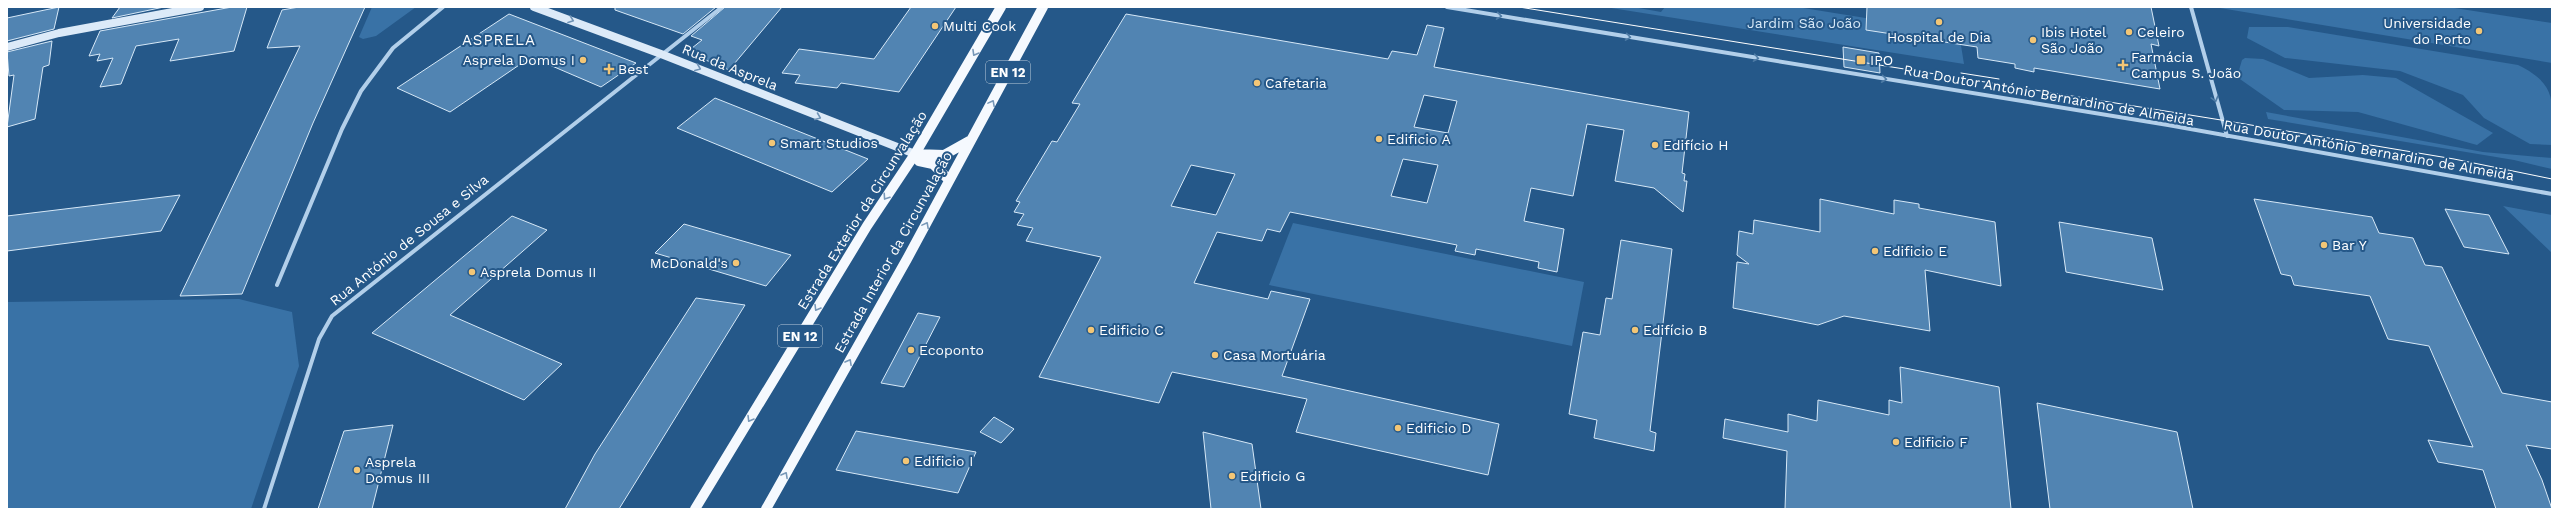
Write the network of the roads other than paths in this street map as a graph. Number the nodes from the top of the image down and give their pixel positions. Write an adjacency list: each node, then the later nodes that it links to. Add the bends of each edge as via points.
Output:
1 (200, 7): 9 (street, via 59,33)
2 (443, 7): 17 (street, via 393,48 361,91 342,129)
3 (534, 7): 10 (street, Rua da Asprela, one-way to 10)
4 (722, 7): 10 (street, Rua António de Sousa e Silva)
5 (1002, 7): 13 (main road, Estrada Exterior da Circunvalação / EN 12, one-way to 13)
6 (1043, 7): 12 (main road, Estrada Interior da Circunvalação / EN 12, one-way to 6)
7 (1447, 7): 11 (street, Rua Doutor António Bernardino de Almeida, one-way to 11)
8 (2191, 7): 11 (street, one-way to 11, via 2216,103)
9 (7, 47)
10 (661, 54): 13 (street, Rua da Asprela, one-way to 13); 18 (street, Rua António de Sousa e Silva, via 332,316 319,338)
11 (2228, 136): 16 (street, Rua Doutor António Bernardino de Almeida)
12 (973, 137): 13 (main road, via 955,152 943,156); 15 (main road, Estrada Interior da Circunvalação / EN 12)
13 (915, 154): 14 (main road, Estrada Exterior da Circunvalação / EN 12)
14 (908, 165): 15 (main road, via 920,161 930,162); 19 (main road, Estrada Exterior da Circunvalação / EN 12, one-way to 19, via 867,226)
15 (949, 180): 20 (main road, Estrada Interior da Circunvalação / EN 12, one-way to 15)
16 (2552, 194)
17 (277, 285)
18 (264, 509)
19 (695, 509)
20 (766, 509)

